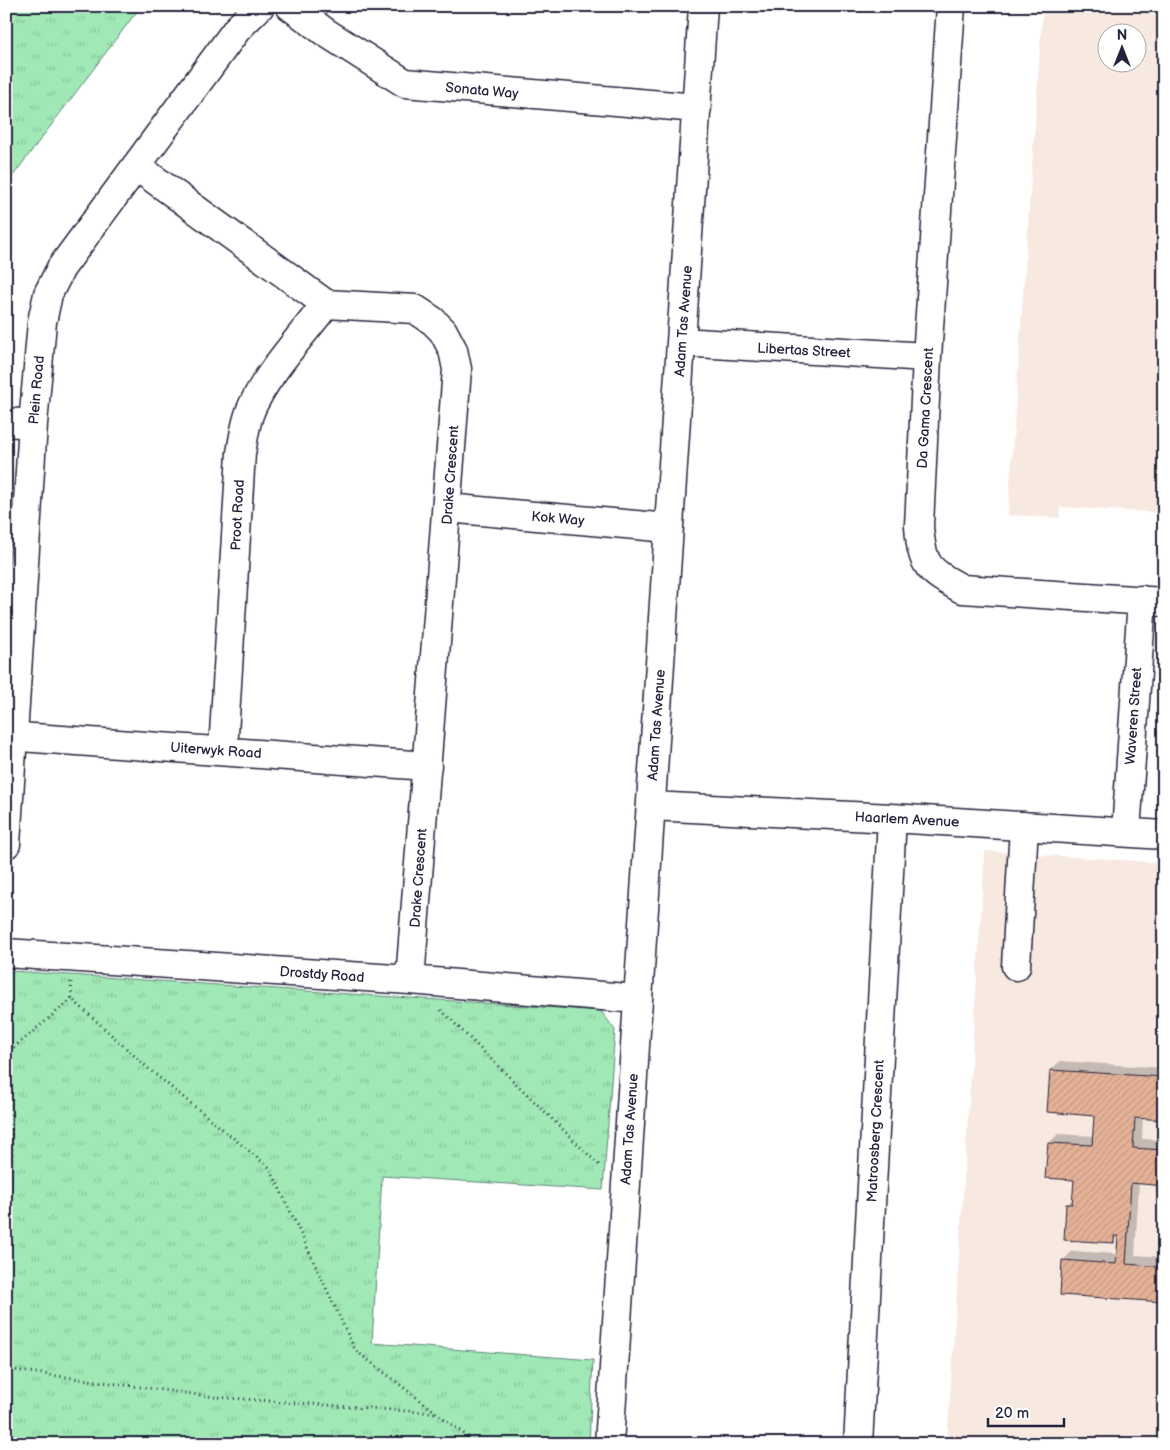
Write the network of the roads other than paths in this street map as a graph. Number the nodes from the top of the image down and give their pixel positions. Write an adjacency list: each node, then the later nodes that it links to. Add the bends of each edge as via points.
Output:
1 (260, 6): 6 (street, Plein Road, via 237,29)
2 (290, 6): 5 (street, Sonata Way, via 405,84)
3 (703, 6): 5 (street, Adam Tas Avenue)
4 (951, 6): 9 (street, Da Gama Crescent)
5 (696, 108): 8 (street, Adam Tas Avenue)
6 (136, 166): 7 (street); 11 (street, Plein Road, via 61,268 48,294 42,322)
7 (326, 304): 12 (street, Drake Crescent, via 415,309 443,332 453,350 457,369); 16 (street, Proot Road, via 267,381 254,402 246,427 241,453)
8 (681, 342): 9 (street, Libertas Street); 13 (street, Adam Tas Avenue)
9 (927, 357): 14 (street, Da Gama Crescent, via 919,526 920,549 928,566 962,589)
10 (6, 422): 11 (street)
11 (33, 424): 15 (street, Plein Road)
12 (447, 508): 13 (street, Kok Way); 17 (street, Drake Crescent)
13 (669, 528): 18 (street, Adam Tas Avenue)
14 (1153, 601): 21 (street, Waveren Street)
15 (10, 737): 16 (street, Uiterwyk Road); 23 (street, Plein Road)
16 (223, 751): 17 (street, Uiterwyk Road)
17 (427, 766): 26 (street, Drake Crescent)
18 (650, 806): 19 (street, Haarlem Avenue); 27 (street, Adam Tas Avenue)
19 (892, 818): 20 (street, Haarlem Avenue); 29 (street, Matroosberg Crescent)
20 (1024, 826): 21 (street, Haarlem Avenue); 25 (street)
21 (1126, 832): 22 (street, Haarlem Avenue)
22 (1164, 835)
23 (6, 844)
24 (6, 953): 26 (street, Drostdy Road)
25 (1016, 966)
26 (410, 980): 27 (street, Drostdy Road)
27 (638, 999): 28 (street, Adam Tas Avenue)
28 (609, 1444)
29 (858, 1444)

